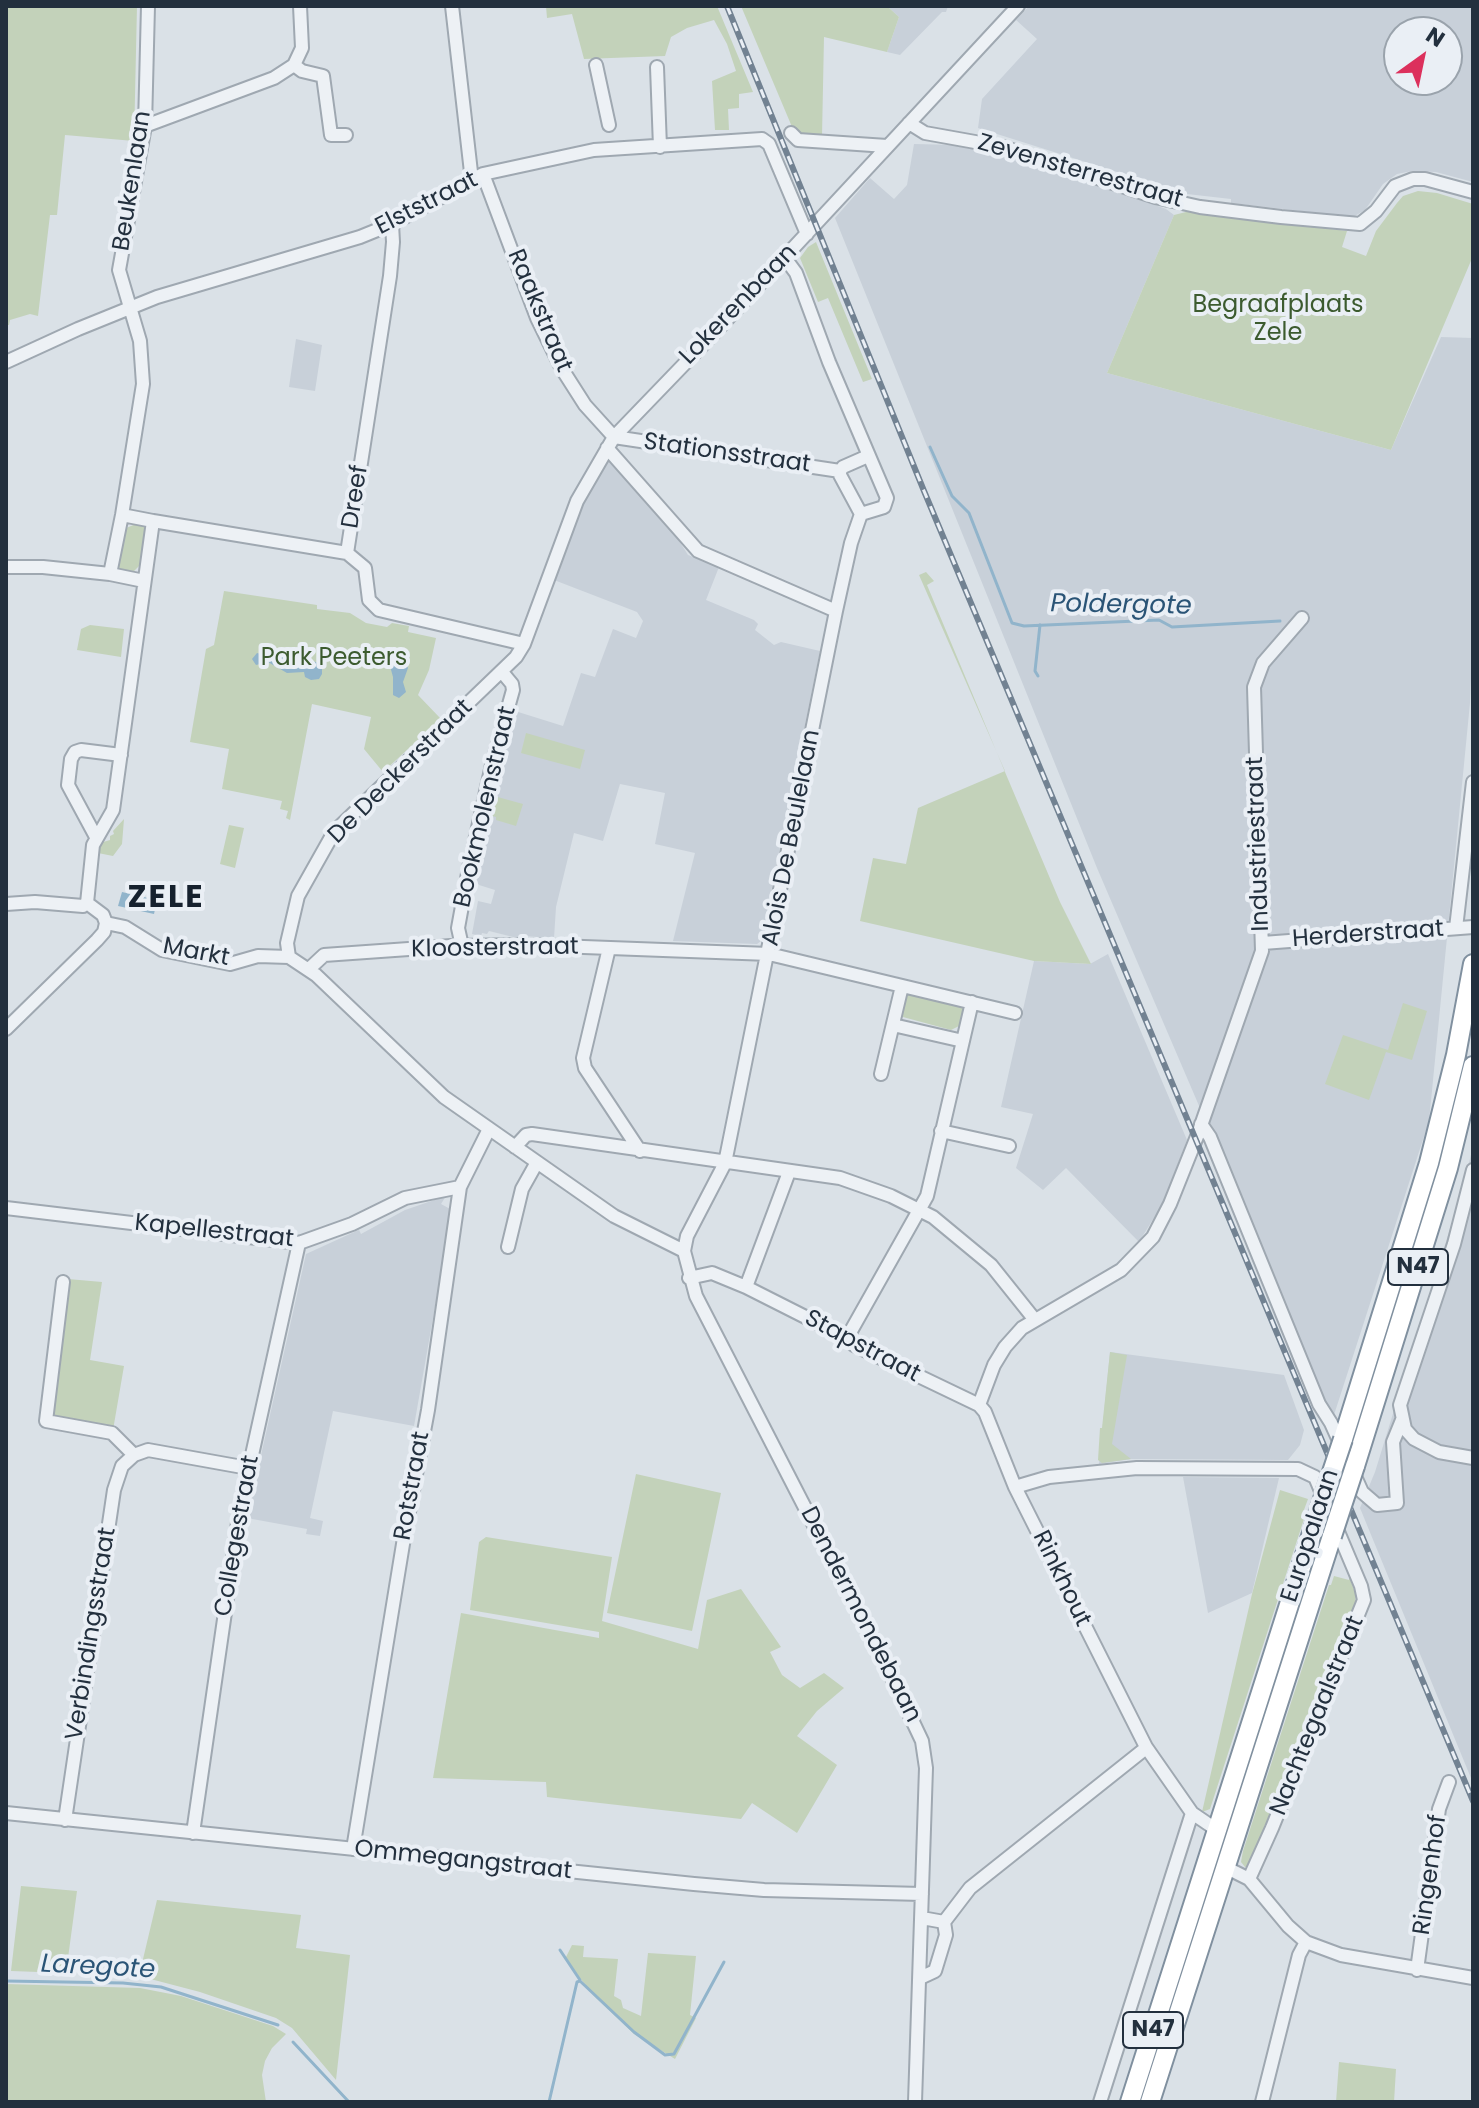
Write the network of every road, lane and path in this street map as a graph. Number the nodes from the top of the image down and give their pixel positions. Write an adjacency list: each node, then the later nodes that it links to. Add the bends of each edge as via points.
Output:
1 (148, 6): 9 (street, Beukenlaan)
2 (300, 6): 5 (street, via 302,48)
3 (452, 6): 15 (street, Raakstraat)
4 (1018, 6): 8 (street, Lokerenbaan)
5 (294, 65): 9 (street, via 274,78); 11 (street, via 323,76 331,135)
6 (596, 65): 12 (street)
7 (657, 67): 14 (street)
8 (909, 123): 13 (street, Lokerenbaan); 16 (street, Zevensterrestraat, via 925,133 1003,147 1155,197 1267,216 1360,224 1395,186 1413,179)
9 (145, 126): 20 (street, Beukenlaan, via 119,270)
10 (791, 133): 13 (street, via 798,140)
11 (346, 135)
12 (610, 137): 14 (street, Elststraat); 15 (street, Elststraat, via 594,150)
13 (887, 146): 18 (street, Lokerenbaan)
14 (660, 147): 18 (street, Elststraat, via 762,139 769,144)
15 (478, 178): 17 (street, Elststraat); 22 (street, Raakstraat, via 562,369)
16 (1473, 192)
17 (392, 224): 20 (street, Elststraat); 28 (street, Dreef, via 390,276)
18 (807, 234): 19 (street, Lokerenbaan)
19 (785, 258): 22 (street, Lokerenbaan); 23 (street, via 796,273)
20 (132, 306): 21 (street, Elststraat); 26 (street, Beukenlaan, via 143,384)
21 (6, 362)
22 (610, 443): 24 (street, Stationsstraat); 32 (street, Raakstraat, via 689,543 709,557); 34 (street, Lokerenbaan, via 577,501)
23 (868, 456): 24 (street); 25 (street, via 887,498 886,504)
24 (840, 471): 25 (street)
25 (861, 514): 32 (street, Alois De Beulelaan)
26 (122, 515): 27 (street); 30 (street, Beukenlaan)
27 (153, 521): 28 (street); 31 (street)
28 (347, 553): 34 (street, Dreef, via 365,568 369,600 382,612)
29 (6, 567): 30 (street)
30 (110, 574): 31 (street)
31 (144, 581): 36 (street)
32 (836, 611): 47 (street, Alois De Beulelaan)
33 (1302, 618): 44 (street, Industriestraat, via 1263,663 1254,687)
34 (524, 644): 35 (street, De Deckerstraat)
35 (502, 672): 45 (street, Bookmolenstraat, via 513,690 469,868 458,928); 48 (street, De Deckerstraat, via 334,832 298,896 287,943)
36 (121, 755): 38 (street, via 113,810); 38 (street, via 81,750 71,759 68,785)
37 (1473, 782): 43 (street)
38 (96, 837): 39 (street)
39 (87, 903): 40 (street); 41 (street, Markt)
40 (6, 904)
41 (106, 923): 48 (street, Markt, via 125,927 162,950 216,962); 55 (street, via 97,940)
42 (1473, 927): 43 (street, Herderstraat)
43 (1456, 928): 44 (street, Herderstraat)
44 (1263, 943): 59 (street, Industriestraat)
45 (462, 946): 46 (street, Kloosterstraat); 50 (street, Kloosterstraat, via 324,955)
46 (609, 948): 47 (street); 64 (street, Kloosterstraat, via 583,1058)
47 (769, 954): 51 (street); 65 (street, Alois De Beulelaan)
48 (289, 957): 50 (street)
49 (1473, 964): 91 (highway, Europalaan / N47, bridge, via 1429,1163)
50 (309, 969): 60 (street, via 426,1083)
51 (902, 986): 52 (street); 54 (street)
52 (972, 1002): 53 (street); 56 (street)
53 (1015, 1013)
54 (893, 1025): 56 (street); 58 (street)
55 (6, 1029)
56 (963, 1041): 61 (street)
57 (1473, 1066): 94 (highway, Europalaan / N47, bridge, via 1448,1168)
58 (881, 1074)
59 (1201, 1124): 78 (street, Industriestraat, via 1153,1237 1121,1270); 81 (street, via 1319,1404 1362,1492 1377,1505 1397,1503 1393,1442)
60 (489, 1129): 63 (street); 69 (street, Rotstraat)
61 (941, 1131): 62 (street); 71 (street, via 927,1196)
62 (1009, 1146)
63 (515, 1147): 64 (street, via 532,1134); 66 (street)
64 (640, 1151): 65 (street)
65 (725, 1163): 67 (street); 74 (street, Alois De Beulelaan)
66 (536, 1164): 73 (street, via 522,1189); 74 (street, via 614,1216)
67 (789, 1172): 71 (street, via 840,1178); 77 (street)
68 (1473, 1173): 81 (street, via 1403,1392)
69 (460, 1187): 72 (street, Kapellestraat, via 405,1198); 93 (street, Rotstraat)
70 (6, 1208): 72 (street, Kapellestraat)
71 (919, 1209): 78 (street, via 991,1265); 79 (street)
72 (299, 1243): 84 (street, Collegestraat)
73 (508, 1247)
74 (684, 1251): 75 (street, Dendermondebaan)
75 (689, 1278): 77 (street, Stapstraat, via 712,1273); 96 (street, Dendermondebaan, via 916,1725 926,1768)
76 (63, 1282): 82 (street, via 46,1421 112,1433)
77 (746, 1287): 79 (street, Stapstraat)
78 (1035, 1320): 80 (street, via 1001,1351)
79 (847, 1338): 80 (street, Stapstraat)
80 (979, 1405): 85 (street, Rinkhout, via 990,1420)
81 (1402, 1420): 83 (street, via 1425,1446)
82 (134, 1455): 84 (street, via 158,1450); 90 (street, Verbindingsstraat, via 122,1466 114,1490)
83 (1473, 1458)
84 (248, 1468): 92 (street, Collegestraat)
85 (1015, 1487): 86 (street, Rinkhout); 95 (street, Nachtegaalstraat, via 1049,1477 1137,1468 1298,1469 1315,1477 1364,1600)
86 (1146, 1748): 89 (street, Rinkhout); 98 (street, via 970,1888)
87 (1449, 1782): 100 (street, Ringenhof, via 1439,1809)
88 (6, 1813): 90 (street, Ommegangstraat)
89 (1192, 1813): 91 (street, Rinkhout); 104 (street)
90 (65, 1820): 92 (street, Ommegangstraat)
91 (1217, 1830): 105 (highway, Europalaan / N47)
92 (193, 1833): 93 (street, Ommegangstraat)
93 (353, 1849): 96 (street, Ommegangstraat, via 764,1890)
94 (1225, 1867): 95 (street); 106 (highway, Europalaan / N47)
95 (1249, 1879): 99 (street)
96 (922, 1894): 97 (street, Dendermondebaan)
97 (922, 1918): 98 (street); 101 (street, Dendermondebaan)
98 (944, 1922): 101 (street, via 946,1935 935,1971)
99 (1306, 1942): 100 (street, via 1341,1955); 107 (street)
100 (1417, 1970): 102 (street)
101 (920, 1978): 103 (street, Dendermondebaan)
102 (1473, 1978)
103 (915, 2102)
104 (1100, 2102)
105 (1130, 2102)
106 (1150, 2102)
107 (1262, 2102)

